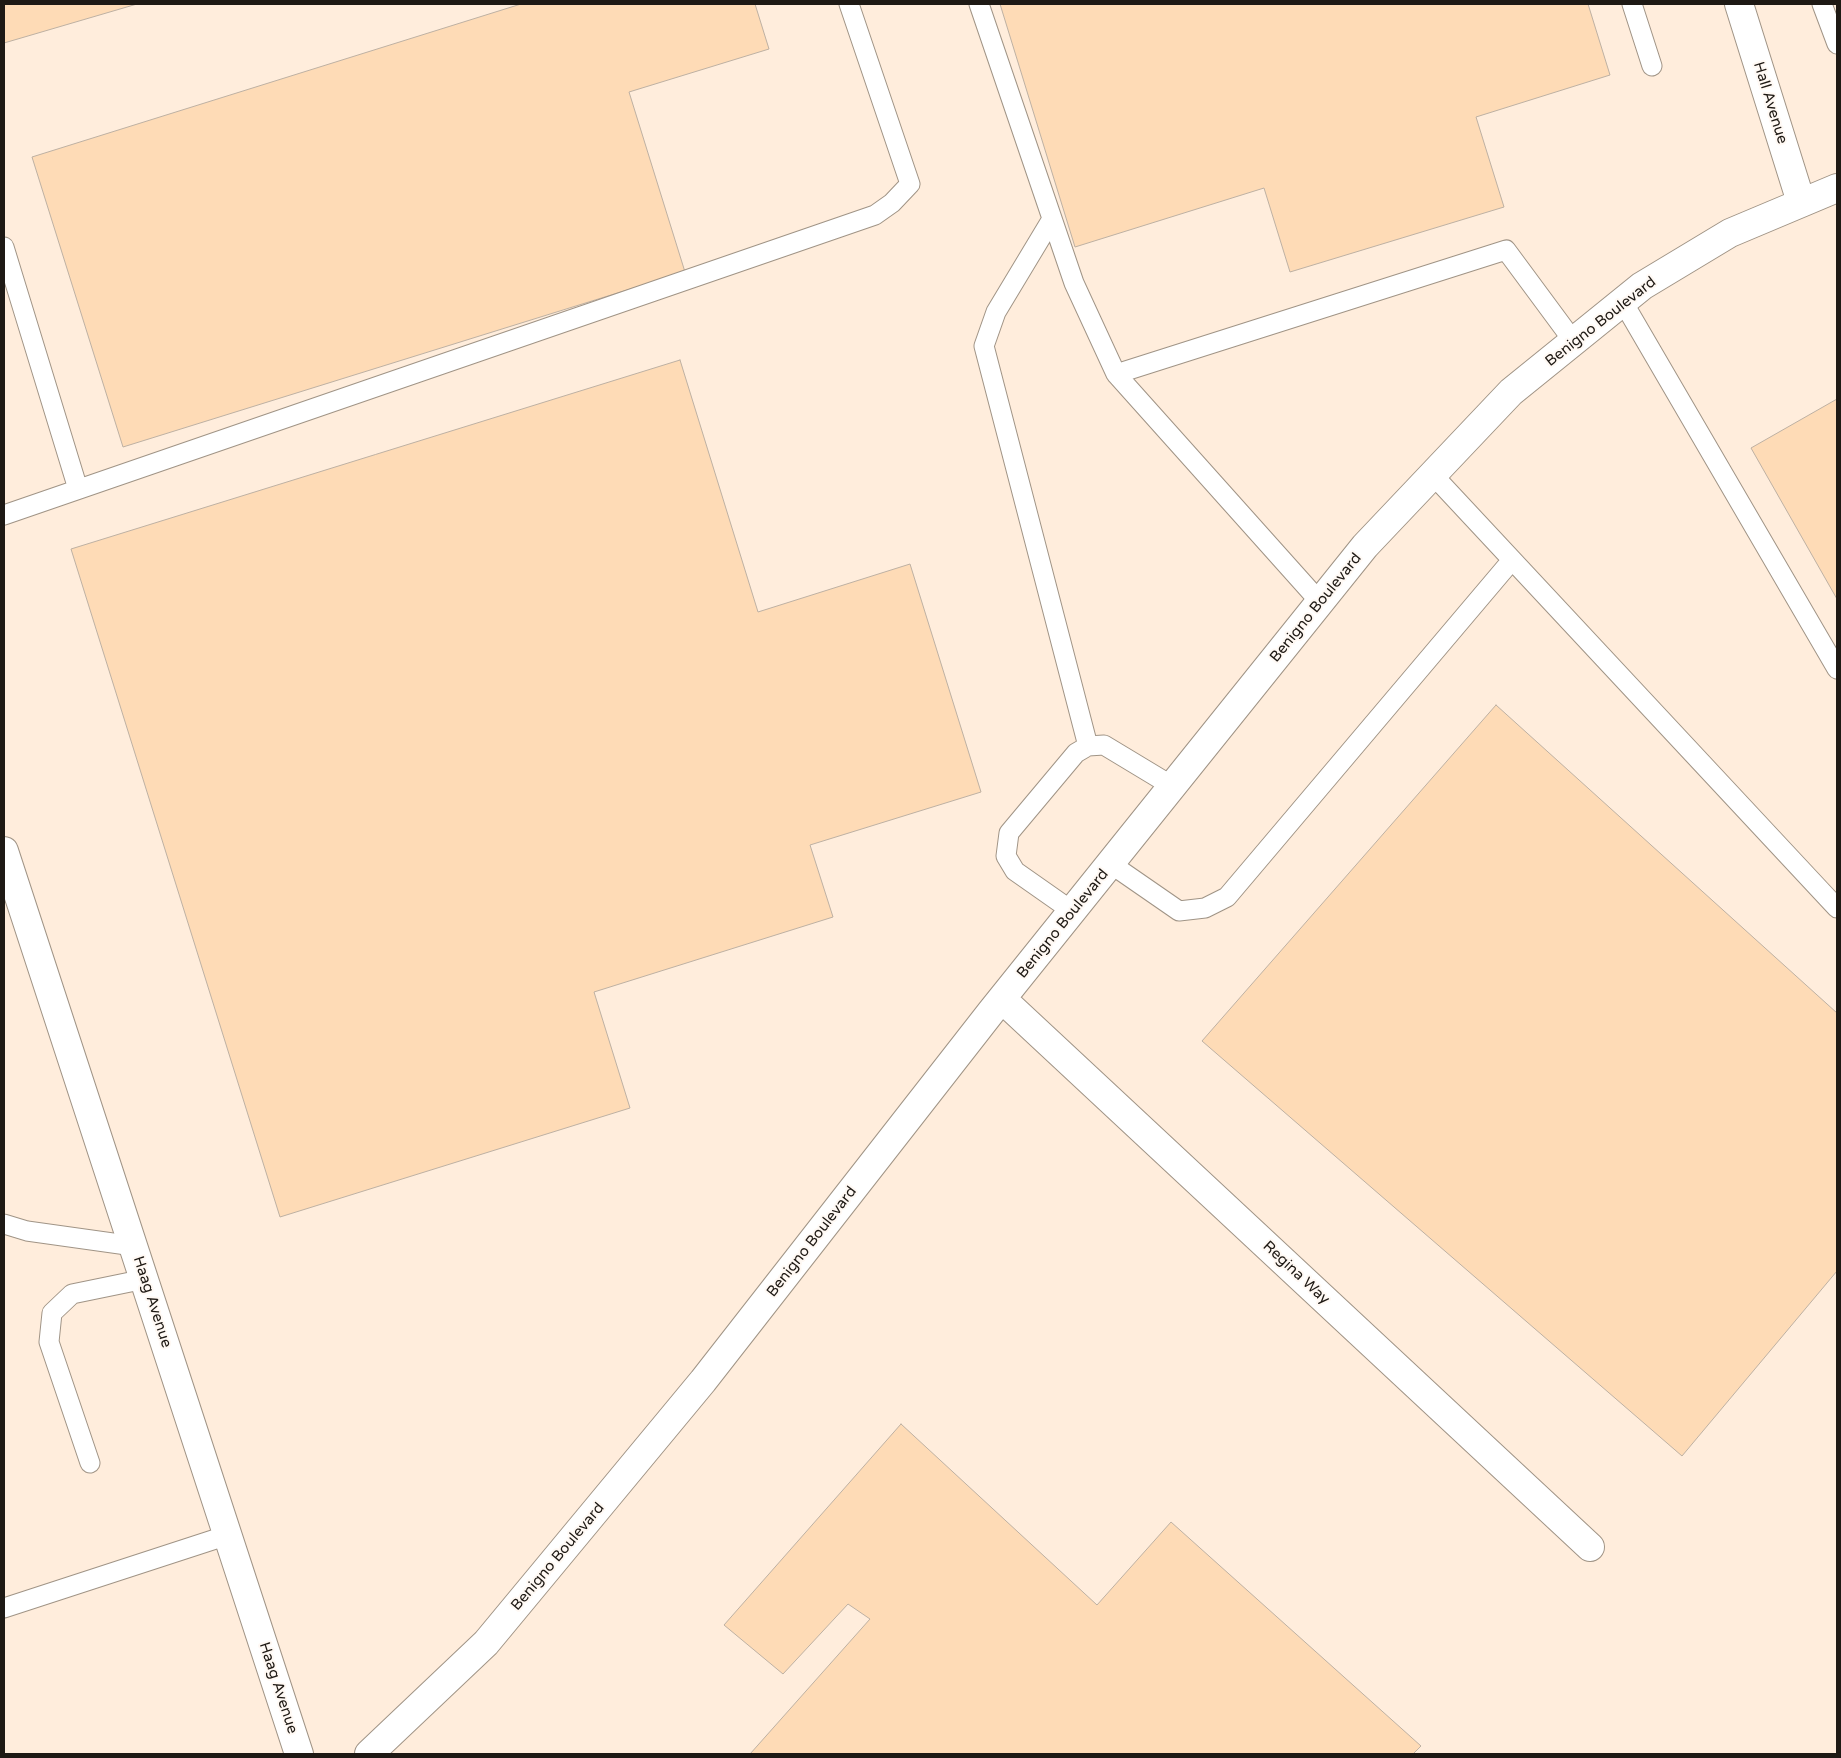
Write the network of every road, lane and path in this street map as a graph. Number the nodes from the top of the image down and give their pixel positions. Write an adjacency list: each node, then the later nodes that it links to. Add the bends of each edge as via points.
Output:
1 (849, 4): 16 (lane, via 910,184 875,215)
2 (979, 4): 10 (lane)
3 (1632, 4): 7 (lane)
4 (1739, 4): 9 (street, Hall Avenue)
5 (1822, 4): 6 (lane)
6 (1837, 44)
7 (1652, 66)
8 (1837, 188): 9 (street, Benigno Boulevard)
9 (1801, 202): 12 (street, Benigno Boulevard, via 1730,233 1642,286)
10 (1052, 219): 14 (lane, via 1074,283); 21 (lane, via 996,312 984,346)
11 (4, 247): 16 (lane)
12 (1623, 302): 13 (street, Benigno Boulevard); 20 (lane)
13 (1574, 342): 14 (lane, via 1506,250); 15 (street, Benigno Boulevard, via 1511,392)
14 (1116, 374): 19 (lane)
15 (1433, 475): 18 (lane); 19 (street, Benigno Boulevard, via 1365,546)
16 (78, 489): 17 (lane)
17 (4, 515)
18 (1512, 560): 24 (lane, via 1227,897 1205,908 1179,911); 25 (lane)
19 (1320, 602): 22 (street, Benigno Boulevard)
20 (1837, 669)
21 (1088, 746): 22 (lane, via 1104,745); 26 (lane, via 1076,753 1009,833 1006,856 1015,871)
22 (1172, 786): 24 (street, Benigno Boulevard)
23 (4, 851): 29 (street, Haag Avenue)
24 (1111, 864): 26 (street, Benigno Boulevard)
25 (1837, 908)
26 (1072, 912): 27 (street, Benigno Boulevard)
27 (1002, 999): 33 (street, Regina Way); 36 (street, Benigno Boulevard, via 703,1381 486,1643)
28 (4, 1224): 29 (lane)
29 (134, 1246): 30 (street, Haag Avenue)
30 (145, 1279): 31 (lane, via 72,1294 52,1313 49,1342); 32 (street, Haag Avenue)
31 (90, 1463)
32 (228, 1535): 34 (lane); 35 (street, Haag Avenue)
33 (1590, 1547)
34 (4, 1608)
35 (299, 1754)
36 (369, 1754)

